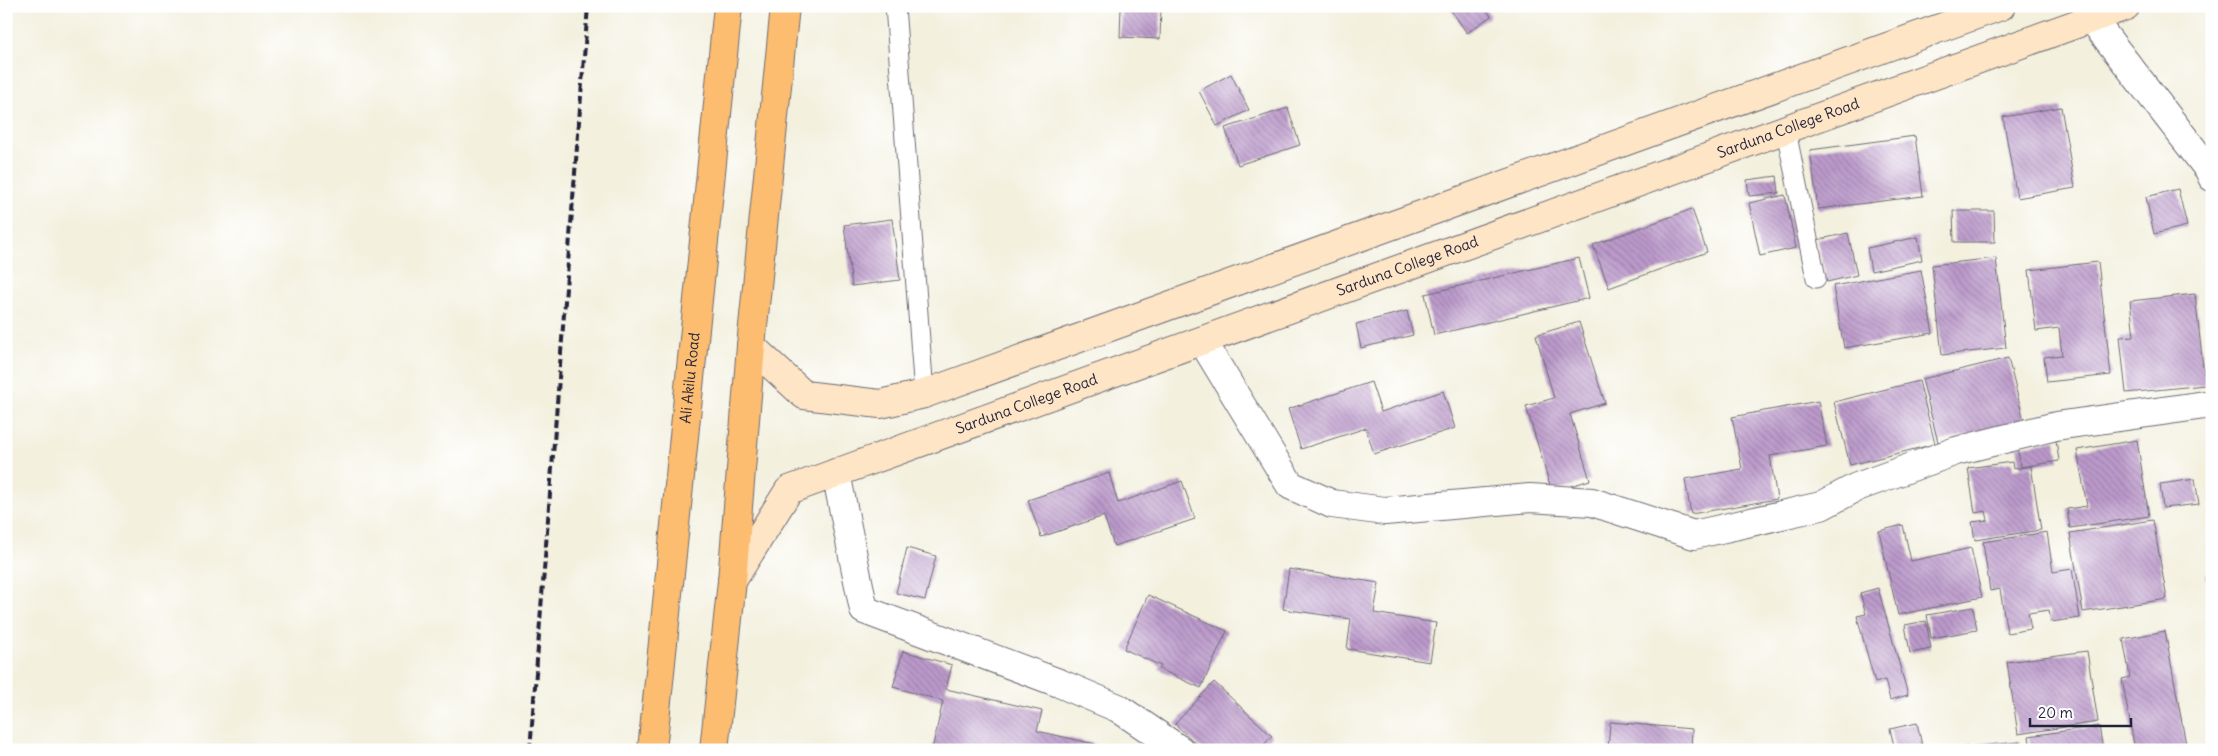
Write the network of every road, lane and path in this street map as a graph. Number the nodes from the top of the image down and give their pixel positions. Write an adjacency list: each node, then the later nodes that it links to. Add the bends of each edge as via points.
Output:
1 (728, 6): 16 (main road, Ali Akilu Road)
2 (785, 6): 11 (main road)
3 (895, 6): 12 (lane)
4 (2001, 6): 12 (street)
5 (2126, 6): 6 (street, Sarduna College Road)
6 (2092, 19): 7 (street, Sarduna College Road); 8 (street)
7 (1786, 131): 9 (lane); 10 (street, Sarduna College Road)
8 (2212, 177)
9 (1816, 278)
10 (1203, 342): 13 (street, via 1290,485 1332,504 1385,511 1530,498 1592,502 1694,535 1821,506 1856,487 1956,451 2056,426); 14 (street, Sarduna College Road)
11 (751, 346): 12 (street, via 804,395 880,404); 15 (main road)
12 (924, 394)
13 (2212, 404)
14 (836, 473): 15 (street, Sarduna College Road, via 789,490); 18 (street, via 864,610 1060,683 1110,705)
15 (732, 581): 17 (main road)
16 (652, 750)
17 (714, 750)
18 (1180, 750)

